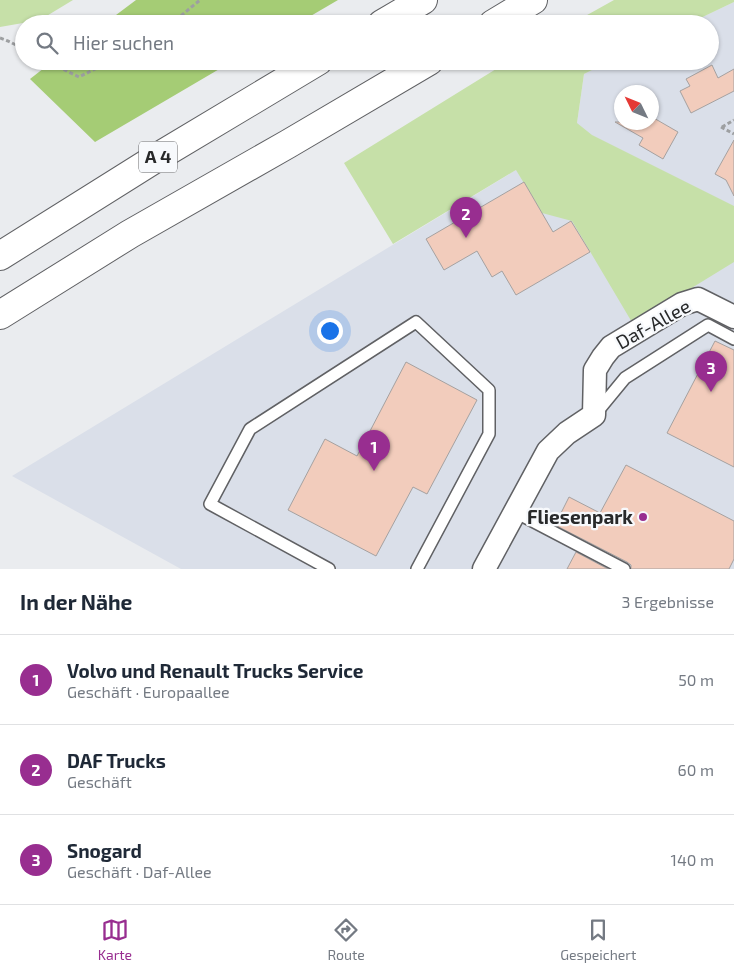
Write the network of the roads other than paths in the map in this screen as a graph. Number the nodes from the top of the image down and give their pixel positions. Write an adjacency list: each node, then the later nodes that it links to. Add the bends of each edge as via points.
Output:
1 (423, 0): 3 (highway)
2 (533, 0): 4 (highway)
3 (397, 15)
4 (508, 15)
5 (303, 70): 7 (highway, A 4)
6 (414, 70): 8 (highway, via 130,234)
7 (0, 256)
8 (0, 315)
9 (734, 317): 11 (street, Daf-Allee, via 698,299 682,304 611,347 595,370)
10 (734, 339): 11 (lane, via 708,325 625,378)
11 (594, 415): 12 (street, via 548,451)
12 (515, 512): 15 (street); 16 (lane)
13 (330, 569): 14 (lane, via 210,504 250,429 416,322 490,390 489,434)
14 (417, 569)
15 (484, 569)
16 (624, 569)

